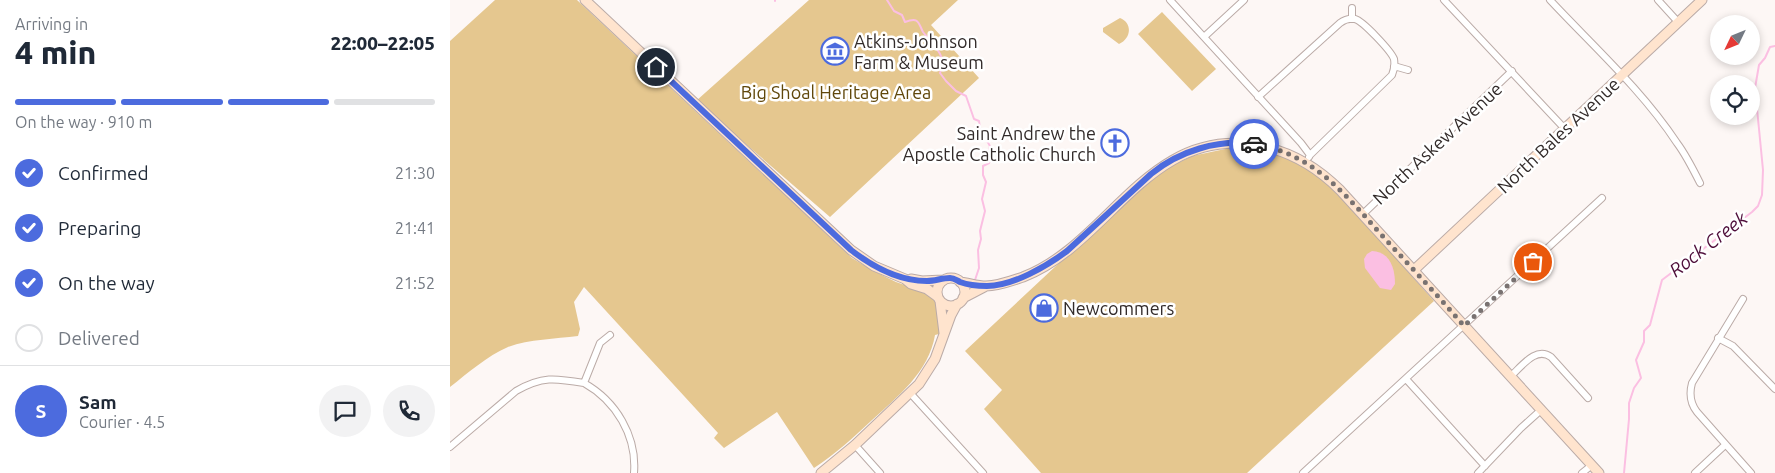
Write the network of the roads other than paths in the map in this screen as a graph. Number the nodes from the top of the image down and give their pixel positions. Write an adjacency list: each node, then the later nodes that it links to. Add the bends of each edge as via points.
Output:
1 (585, 0): 23 (street, via 851,250 874,266)
2 (1170, 0): 11 (street)
3 (1244, 0): 11 (street)
4 (1444, 0): 14 (street)
5 (1550, 0): 15 (street)
6 (1658, 0): 10 (street)
7 (1702, 0): 10 (street, North Bales Avenue)
8 (1352, 8): 9 (street)
9 (1352, 19): 12 (street, via 1362,23 1390,53); 16 (street, via 1340,23)
10 (1678, 22): 15 (street, North Bales Avenue)
11 (1204, 37): 16 (street)
12 (1394, 66): 13 (street); 18 (street, via 1392,75)
13 (1408, 70)
14 (1512, 71): 17 (street); 21 (street, North Askew Avenue)
15 (1621, 75): 17 (street, North Bales Avenue); 19 (street, via 1668,130)
16 (1258, 97): 18 (street)
17 (1564, 128): 22 (street, North Bales Avenue)
18 (1308, 158): 21 (street); 26 (street, via 1268,147 1235,143 1189,152 1151,174 1052,262 1017,279)
19 (1700, 183)
20 (1602, 198): 30 (street)
21 (1362, 214): 22 (street)
22 (1414, 270): 30 (street)
23 (905, 279): 24 (street); 27 (street, via 927,289)
24 (943, 280): 25 (street, via 952,278); 27 (street, via 937,288)
25 (960, 282): 26 (street); 29 (street, via 964,289)
26 (986, 286): 29 (street)
27 (939, 299): 29 (street, via 949,306); 31 (street)
28 (1743, 300): 33 (street)
29 (960, 301): 31 (street)
30 (1464, 326): 34 (street); 35 (street)
31 (944, 333): 38 (street, via 935,359)
32 (610, 335): 36 (street, via 600,344)
33 (1718, 338): 37 (street, via 1733,346); 42 (street, via 1692,383 1690,395 1694,409)
34 (1511, 376): 39 (street, via 1536,354 1544,353); 40 (street)
35 (1406, 379): 45 (street); 50 (street)
36 (584, 384): 43 (street, via 552,378 527,385); 46 (street, via 601,394 620,417 630,440)
37 (1775, 389)
38 (911, 394): 41 (street); 49 (street)
39 (1588, 398)
40 (1541, 410): 44 (street); 45 (street)
41 (855, 445): 47 (street); 48 (street)
42 (1725, 445): 54 (street); 55 (street)
43 (450, 447)
44 (1592, 465): 52 (street); 53 (street)
45 (1485, 466): 51 (street)
46 (634, 473)
47 (820, 473)
48 (880, 473)
49 (983, 473)
50 (1303, 473)
51 (1478, 473)
52 (1582, 473)
53 (1599, 473)
54 (1695, 473)
55 (1751, 473)

